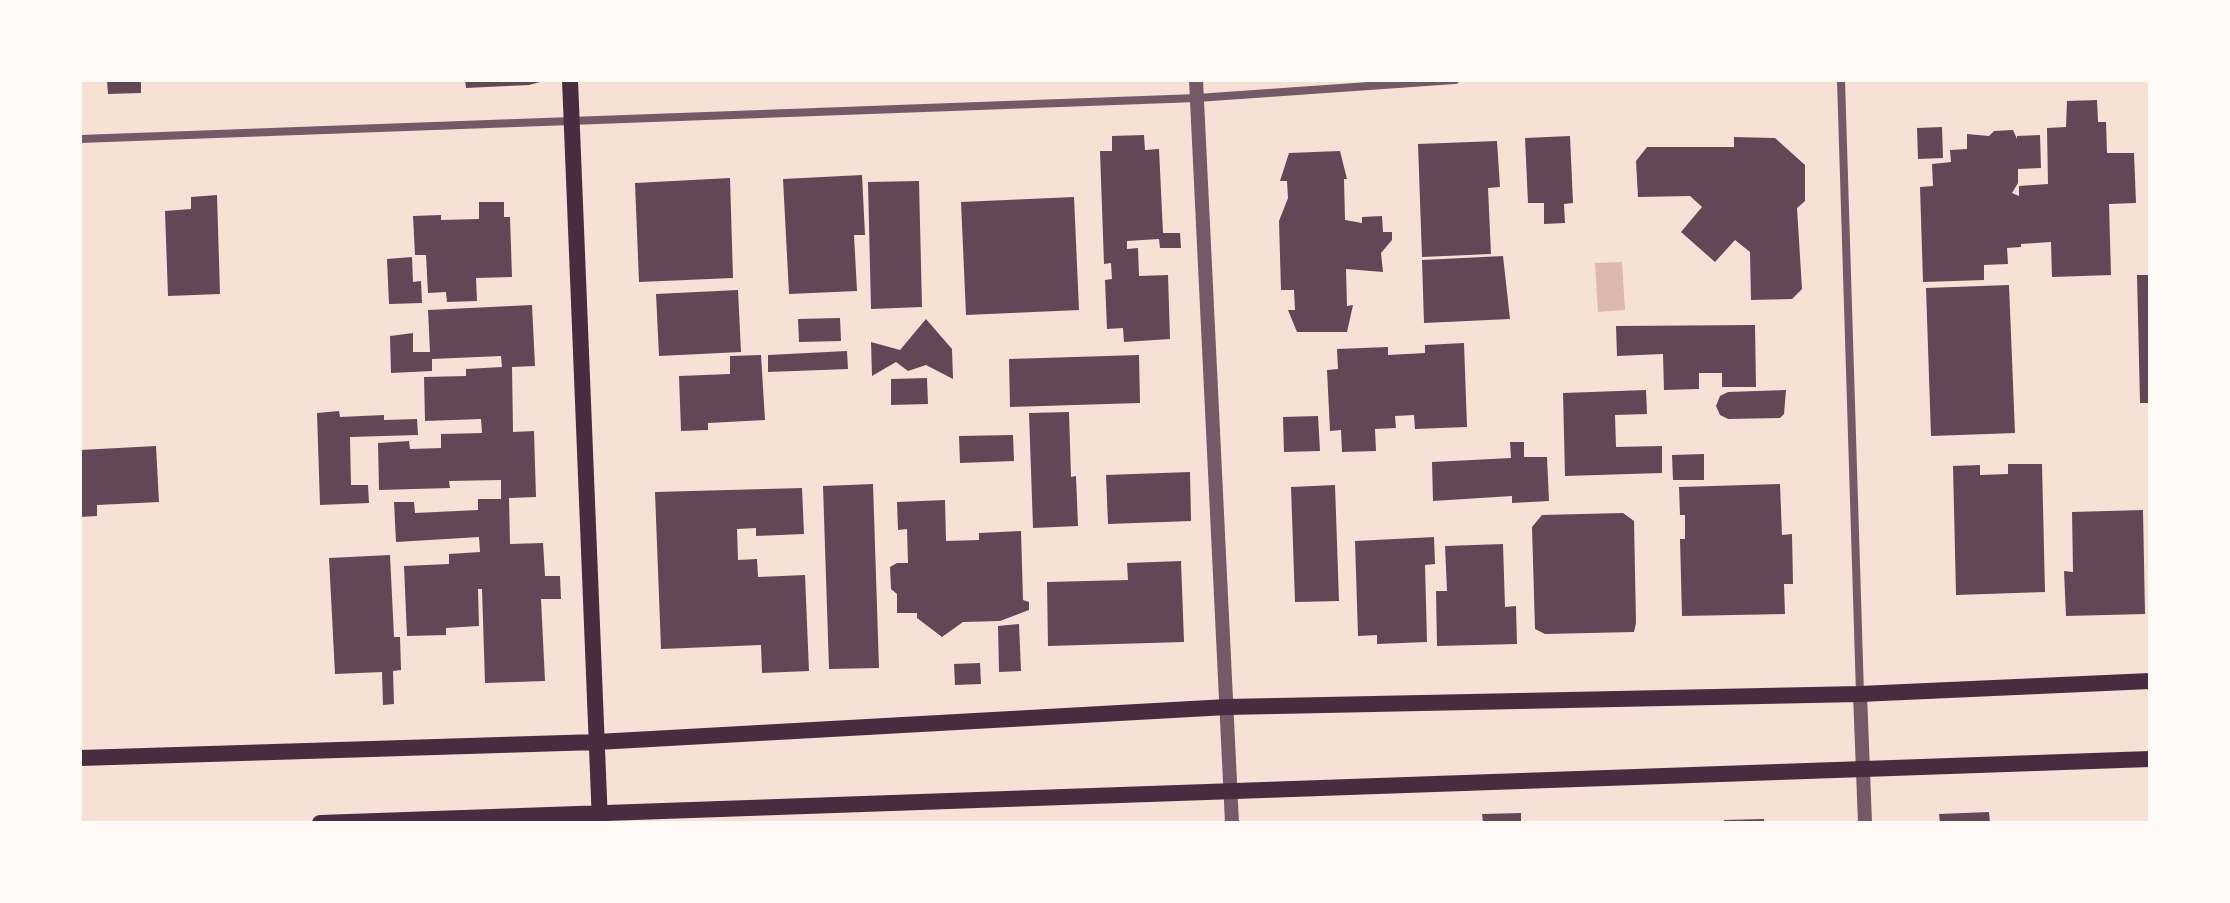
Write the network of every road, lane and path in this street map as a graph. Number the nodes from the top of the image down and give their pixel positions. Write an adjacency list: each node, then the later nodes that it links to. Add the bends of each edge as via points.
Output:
1 (570, 80): 6 (main road)
2 (1196, 80): 5 (street)
3 (1455, 80): 5 (street)
4 (1841, 80): 9 (street)
5 (1197, 98): 6 (street); 10 (street)
6 (571, 121): 7 (street); 11 (main road)
7 (80, 139)
8 (2150, 681): 9 (main road)
9 (1860, 694): 10 (main road); 14 (street)
10 (1227, 707): 11 (main road); 15 (street)
11 (597, 742): 12 (main road); 16 (main road)
12 (80, 758)
13 (2150, 759): 14 (main road)
14 (1863, 769): 15 (main road); 19 (street)
15 (1231, 792): 16 (main road); 18 (street)
16 (600, 817): 17 (main road)
17 (320, 823)
18 (1232, 823)
19 (1865, 823)

